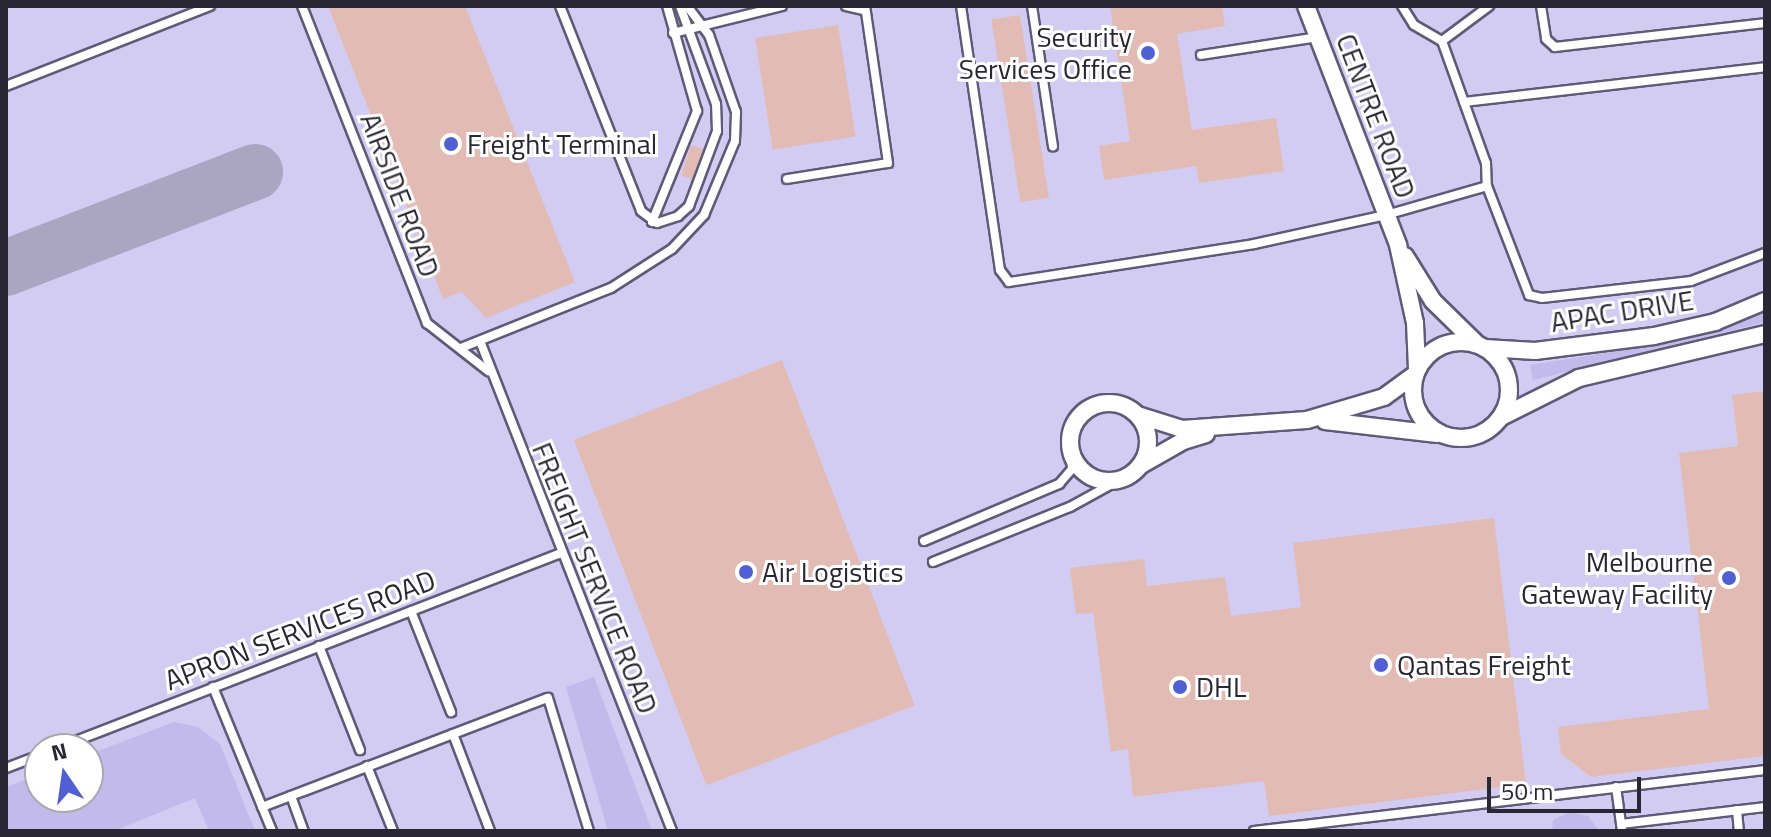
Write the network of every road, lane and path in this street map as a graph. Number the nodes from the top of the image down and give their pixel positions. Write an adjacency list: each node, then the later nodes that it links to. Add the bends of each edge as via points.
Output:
1 (210, 6): 24 (lane)
2 (302, 6): 37 (lane, AIRSIDE ROAD, via 427,323)
3 (560, 6): 30 (lane, via 638,203)
4 (667, 6): 19 (lane)
5 (680, 6): 18 (lane)
6 (687, 6): 16 (lane)
7 (782, 6): 16 (lane)
8 (846, 6): 15 (lane)
9 (964, 6): 29 (lane, via 1004,280 1254,244)
10 (1032, 6): 26 (lane)
11 (1306, 6): 20 (street, CENTRE ROAD)
12 (1402, 6): 21 (lane, via 1414,25)
13 (1489, 6): 21 (lane)
14 (1541, 6): 17 (lane, via 1546,39 1555,47)
15 (865, 8): 27 (lane, via 888,163)
16 (702, 23): 18 (lane); 35 (lane, via 737,122 735,141 704,215 672,249 633,276)
17 (1765, 23)
18 (687, 28): 19 (lane); 30 (lane, via 716,104 717,131 689,206 672,219)
19 (673, 33): 30 (lane, via 697,111)
20 (1318, 37): 22 (lane); 29 (street, CENTRE ROAD)
21 (1442, 41): 25 (lane)
22 (1201, 55)
23 (1765, 67): 25 (lane)
24 (6, 86)
25 (1464, 102): 28 (lane, via 1486,163)
26 (1053, 146)
27 (787, 179)
28 (1487, 186): 29 (lane); 32 (lane, via 1525,289 1535,298 1691,281)
29 (1386, 215): 31 (street, CENTRE ROAD)
30 (652, 222)
31 (1398, 245): 36 (street, CENTRE ROAD, via 1433,301); 38 (street, CENTRE ROAD, via 1415,323)
32 (1765, 253)
33 (1765, 301): 36 (street, APAC DRIVE, via 1715,322 1654,336 1535,351)
34 (1765, 334): 41 (street, APAC DRIVE, via 1579,378)
35 (480, 341): 37 (lane); 39 (lane, FREIGHT SERVICE ROAD)
36 (1481, 347): 38 (street, via 1443,345); 41 (street, via 1507,377 1509,394)
37 (461, 348): 39 (lane, AIRSIDE ROAD)
38 (1416, 372): 42 (street, via 1384,397); 44 (street, via 1418,412 1431,428)
39 (491, 374): 49 (lane, FREIGHT SERVICE ROAD)
40 (1138, 415): 43 (street, via 1182,429); 45 (street, via 1109,402 1085,410 1071,430); 46 (street, via 1148,445)
41 (1501, 417): 44 (street, via 1474,436)
42 (1307, 420): 43 (street); 44 (street, via 1367,422)
43 (1223, 430): 46 (street, via 1183,441)
44 (1450, 436)
45 (1071, 454): 47 (street, via 1090,477); 48 (lane, via 1072,469 1059,484)
46 (1139, 467): 47 (street)
47 (1119, 480): 50 (lane, via 1070,507)
48 (924, 541)
49 (561, 553): 51 (lane, APRON SERVICES ROAD); 71 (lane, FREIGHT SERVICE ROAD)
50 (933, 562)
51 (411, 611): 52 (lane, APRON SERVICES ROAD); 54 (lane)
52 (319, 646): 53 (lane, APRON SERVICES ROAD); 57 (lane)
53 (213, 687): 55 (lane, APRON SERVICES ROAD); 62 (lane)
54 (451, 712)
55 (96, 733)
56 (453, 734): 58 (lane); 69 (lane); 70 (lane, via 548,698)
57 (360, 750)
58 (367, 766): 61 (lane); 68 (lane)
59 (1765, 770): 60 (lane)
60 (1616, 787): 65 (lane); 72 (lane)
61 (291, 796): 62 (lane); 67 (lane)
62 (262, 807): 66 (lane)
63 (1765, 807): 64 (lane)
64 (1737, 810): 65 (lane); 73 (lane)
65 (1621, 827)
66 (272, 831)
67 (304, 831)
68 (393, 831)
69 (490, 831)
70 (589, 831)
71 (672, 831)
72 (1254, 831)
73 (1739, 831)

